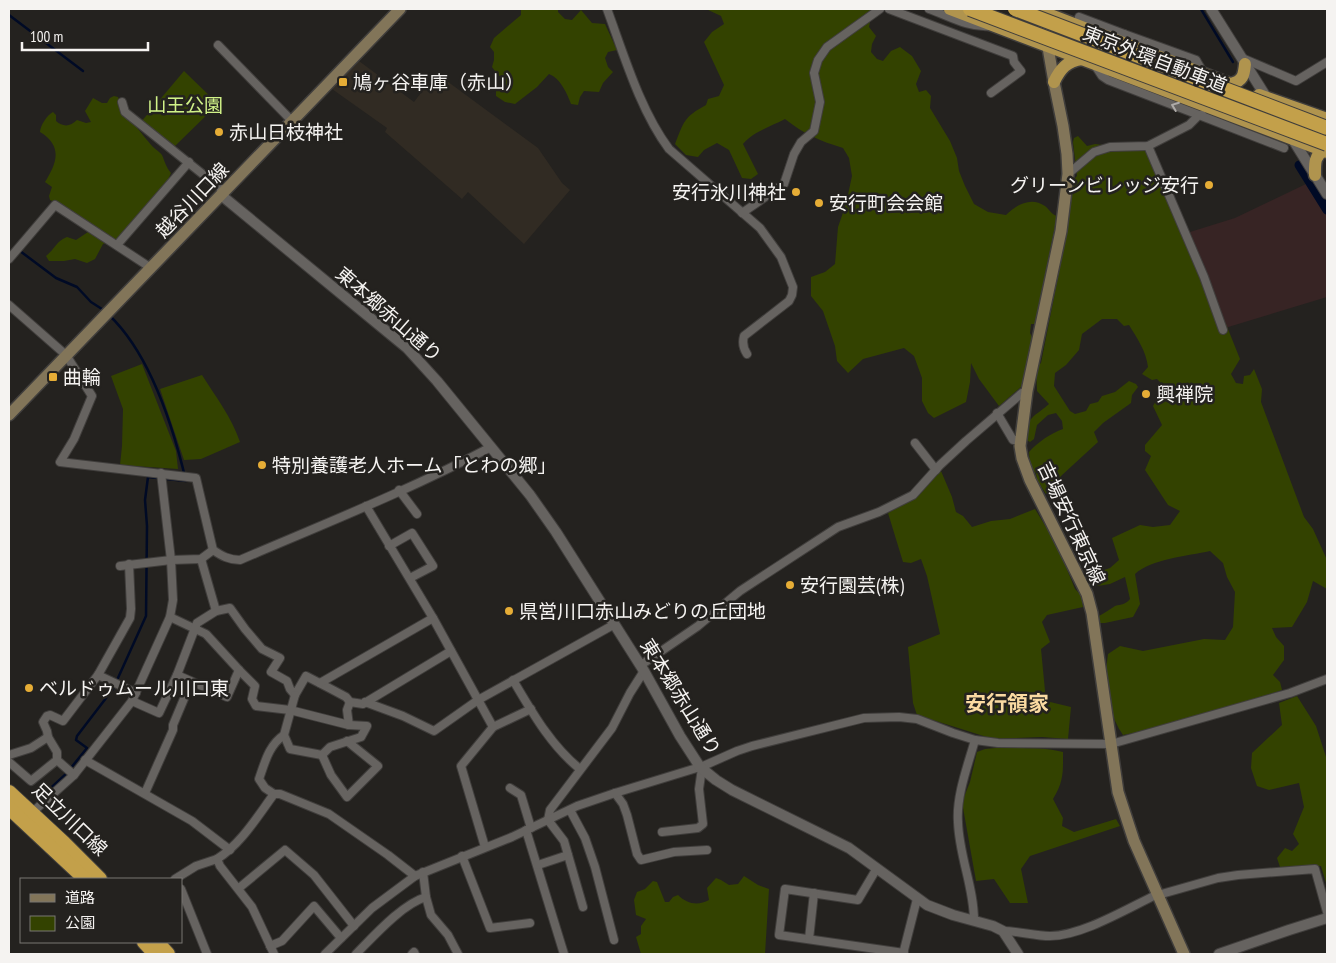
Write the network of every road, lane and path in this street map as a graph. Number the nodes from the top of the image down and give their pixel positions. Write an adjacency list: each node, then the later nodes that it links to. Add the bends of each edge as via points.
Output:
1 (400, 9): 28 (main road, 越谷川口線)
2 (607, 9): 38 (street, via 648,117 658,135 669,150)
3 (880, 9): 38 (street, via 827,47 818,60 814,73 820,102 814,131 801,142 794,154 784,184)
4 (889, 9): 22 (street, via 1013,56 1022,71)
5 (929, 9): 12 (street, via 973,26)
6 (950, 9): 12 (highway)
7 (970, 9): 32 (highway, 東京外環自動車道, bridge)
8 (1015, 9): 29 (highway, 東京外環自動車道, bridge)
9 (1211, 9): 17 (street)
10 (1039, 10): 13 (highway); 15 (main road, 吉場安行東京線)
11 (1080, 17): 13 (street)
12 (994, 26): 15 (highway)
13 (1118, 36): 21 (highway)
14 (218, 45): 28 (street)
15 (1048, 47): 16 (highway); 20 (main road, 吉場安行東京線)
16 (1082, 59): 19 (highway); 20 (highway, via 1067,64)
17 (1244, 61): 18 (street, via 1296,81); 21 (highway, via 1242,80); 23 (street)
18 (1327, 62)
19 (1094, 64): 25 (highway); 26 (street, one-way to 19, via 1108,80)
20 (1054, 82): 34 (main road, 吉場安行東京線)
21 (1232, 84): 23 (highway)
22 (991, 93)
23 (1267, 98): 27 (highway); 30 (street)
24 (122, 102): 33 (street, via 125,112)
25 (1222, 112): 26 (street); 30 (highway)
26 (1198, 115): 30 (street); 31 (street, via 1189,125)
27 (1327, 119)
28 (292, 121): 36 (main road, 越谷川口線)
29 (1327, 128)
30 (1288, 144): 32 (highway); 35 (street)
31 (1148, 146): 34 (street, via 1102,149); 43 (street, via 1204,276)
32 (1326, 149): 35 (highway, via 1316,158)
33 (188, 162): 36 (street); 39 (street)
34 (1068, 174): 46 (main road, 吉場安行東京線, via 1062,231)
35 (1315, 175): 37 (street)
36 (223, 194): 41 (main road, 越谷川口線); 51 (street, 東本郷赤山通り, via 407,348)
37 (1327, 194)
38 (742, 213): 44 (street, via 760,228 781,257 793,287 789,300 744,336 743,349)
39 (116, 245): 40 (street, via 55,205); 41 (street)
40 (9, 258)
41 (151, 268): 45 (main road, 越谷川口線)
42 (9, 305): 45 (street)
43 (1223, 330)
44 (747, 354)
45 (66, 355): 48 (main road, 越谷川口線); 53 (street, via 92,396 74,439 60,462)
46 (1027, 391): 47 (street); 49 (main road, 吉場安行東京線)
47 (997, 413): 49 (street, via 1013,440); 52 (street)
48 (9, 415)
49 (1021, 440): 92 (main road, 吉場安行東京線, via 1022,458 1030,480 1088,594)
50 (915, 443): 52 (street)
51 (491, 447): 54 (street); 67 (street, 東本郷赤山通り, via 556,532)
52 (936, 470): 70 (street, via 913,495 838,528 740,591)
53 (160, 473): 58 (street, via 196,478); 60 (street)
54 (399, 490): 55 (street); 56 (street)
55 (366, 506): 57 (street); 58 (street, via 240,560 224,557)
56 (417, 514)
57 (389, 546): 63 (street); 63 (street, via 412,533 433,566)
58 (214, 550): 59 (street)
59 (201, 559): 60 (street); 64 (street)
60 (170, 560): 61 (street); 65 (street, via 173,600)
61 (130, 564): 62 (street); 72 (street, via 130,618)
62 (120, 566)
63 (410, 578): 66 (street)
64 (216, 611): 68 (street); 79 (street, via 230,608 262,649 280,658 271,672 287,681)
65 (170, 617): 68 (street); 78 (street)
66 (434, 618): 69 (street); 77 (street)
67 (614, 624): 70 (street, 東本郷赤山通り); 75 (street)
68 (194, 628): 71 (street, via 206,634); 73 (street)
69 (451, 651): 80 (street); 83 (street)
70 (642, 668): 98 (street, 東本郷赤山通り); 99 (street, via 612,728)
71 (239, 670): 76 (street, via 226,697); 85 (street, via 255,686 252,699 256,706)
72 (98, 675): 78 (street); 89 (street, via 63,722 47,716 43,722)
73 (177, 675): 76 (street); 81 (street, via 159,713)
74 (1327, 679): 92 (street, via 1290,693)
75 (513, 680): 80 (street); 84 (street)
76 (191, 682): 104 (street)
77 (320, 683): 79 (street, via 306,676); 82 (street)
78 (136, 693): 81 (street)
79 (295, 695): 85 (street)
80 (478, 700): 83 (street, via 434,731); 87 (street)
81 (132, 701): 96 (street)
82 (350, 702): 83 (street); 86 (street, via 347,710)
83 (365, 702)
84 (531, 709): 87 (street); 99 (street, via 542,727)
85 (290, 710): 86 (street); 88 (street)
86 (350, 725): 91 (street, via 367,726 361,737)
87 (493, 727): 114 (street, via 461,766)
88 (284, 735): 93 (street, via 290,749); 106 (street, via 275,741 259,779)
89 (48, 737): 94 (street, via 31,748); 95 (street, via 58,752)
90 (975, 740): 92 (street); 98 (street, via 910,717 870,717 752,746); 138 (street, via 961,789 958,822 973,897)
91 (347, 742): 93 (street, via 330,747); 93 (street, via 378,766 347,797 331,775)
92 (1111, 744): 132 (main road, 吉場安行東京線, via 1123,808)
93 (322, 754)
94 (9, 755)
95 (57, 760): 97 (street, via 31,781); 100 (street)
96 (85, 760): 100 (street); 104 (street)
97 (9, 762)
98 (701, 767): 105 (street); 113 (street, via 699,789 703,824 698,828); 121 (street, 東本郷赤山通り, via 732,790 848,848)
99 (580, 770): 111 (street, via 550,810)
100 (74, 775): 108 (street)
101 (9, 785): 108 (main road, 足立川口線)
102 (510, 788): 112 (street, via 521,795)
103 (9, 792): 126 (highway)
104 (145, 793): 115 (street, via 192,821)
105 (614, 793): 109 (street); 116 (street, via 623,804 641,860 674,852)
106 (274, 794): 115 (street); 123 (street, via 329,814)
107 (9, 808): 125 (highway)
108 (36, 809): 127 (main road, 足立川口線)
109 (570, 810): 111 (street); 144 (street, via 585,838)
110 (9, 814): 124 (main road, 足立川口線)
111 (548, 820): 112 (street); 118 (street, via 564,841)
112 (529, 829): 114 (street); 120 (street)
113 (662, 832)
114 (485, 847): 117 (street)
115 (230, 850): 119 (street)
116 (707, 850)
117 (462, 856): 122 (street); 139 (street, via 490,928)
118 (568, 856): 120 (street); 135 (street)
119 (217, 859): 128 (street, via 196,866); 129 (street)
120 (538, 865): 159 (street)
121 (877, 868): 131 (street, via 858,900); 134 (street, 東本郷赤山通り)
122 (423, 872): 123 (street); 133 (street)
123 (414, 876): 140 (street)
124 (77, 878)
125 (83, 878)
126 (99, 878)
127 (106, 878)
128 (178, 878)
129 (239, 888): 140 (street, via 285,850 314,875); 149 (street, via 252,907)
130 (182, 892): 155 (street)
131 (814, 893): 143 (street); 143 (street, via 785,889 781,916 779,935)
132 (1158, 894): 136 (street, via 1218,878 1315,869); 141 (street, via 1092,926 1063,935); 162 (main road, 吉場安行東京線)
133 (426, 897): 157 (street, via 418,899 385,925); 158 (street, via 431,915 448,935)
134 (917, 898): 138 (street, 東本郷赤山通り, via 940,910); 160 (street)
135 (583, 907)
136 (1327, 912)
137 (1327, 918): 163 (street)
138 (974, 921): 141 (street, 東本郷赤山通り)
139 (530, 923)
140 (354, 926): 142 (street)
141 (1003, 931): 161 (street)
142 (341, 938): 149 (street, via 314,906 282,941); 150 (street)
143 (809, 939): 160 (street)
144 (614, 940)
145 (140, 943): 151 (main road)
146 (145, 943): 152 (highway)
147 (158, 943): 153 (highway)
148 (164, 943): 154 (main road)
149 (270, 946): 156 (street)
150 (328, 953)
151 (151, 954)
152 (155, 954)
153 (168, 954)
154 (174, 954)
155 (207, 954)
156 (274, 954)
157 (356, 954)
158 (458, 954)
159 (564, 954)
160 (904, 954)
161 (1018, 954)
162 (1184, 954)
163 (1219, 954)

